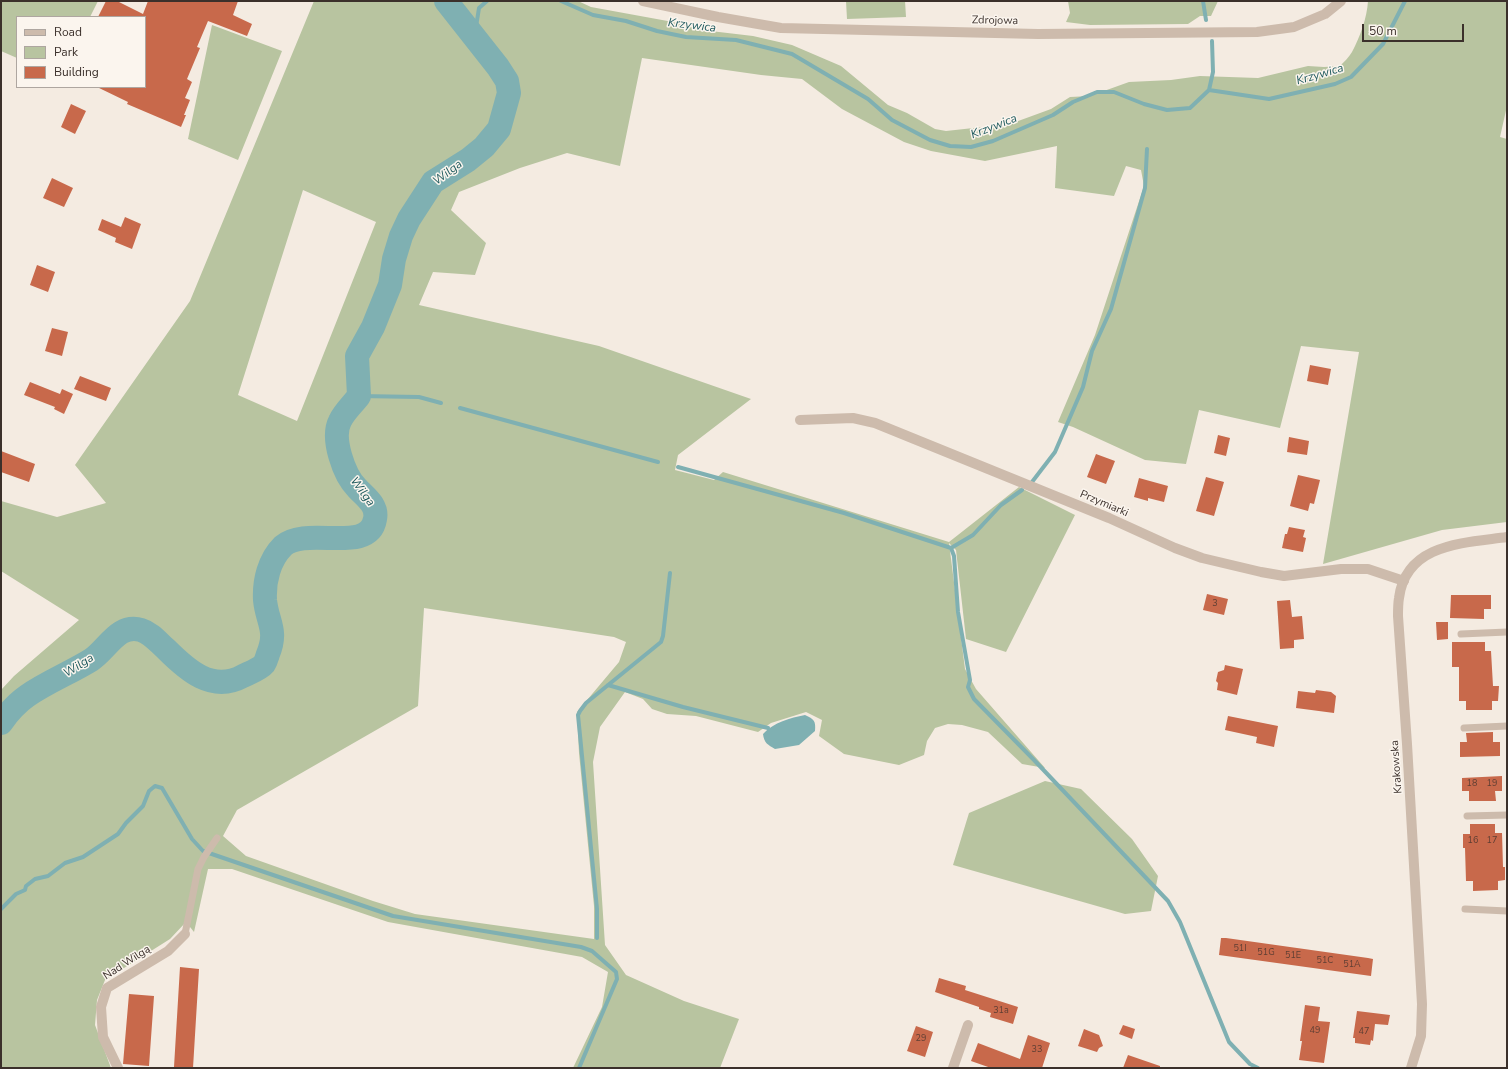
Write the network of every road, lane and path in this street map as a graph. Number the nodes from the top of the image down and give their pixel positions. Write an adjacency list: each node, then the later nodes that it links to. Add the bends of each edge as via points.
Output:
1 (643, 1): 2 (street, Zdrojowa, via 781,28 1038,34 1257,32 1294,27 1325,14)
2 (1341, 1)
3 (800, 420): 5 (street, Przymiarki, via 853,418 875,423 1202,558 1284,576 1341,569 1368,569)
4 (1507, 537): 5 (street, Krakowska, via 1456,544 1432,552 1420,560)
5 (1404, 581): 19 (street, Krakowska, via 1399,598 1398,616 1422,1004 1421,1036)
6 (1507, 632): 7 (lane)
7 (1461, 634)
8 (1507, 726): 9 (lane)
9 (1464, 728)
10 (1507, 815): 11 (lane)
11 (1467, 816)
12 (217, 838): 15 (lane, via 198,869)
13 (1465, 909): 14 (lane)
14 (1507, 911)
15 (185, 934): 17 (street, Nad Wilgą, via 168,951 107,988 101,1007 104,1037)
16 (968, 1025): 18 (street)
17 (118, 1068)
18 (953, 1068)
19 (1411, 1068)

